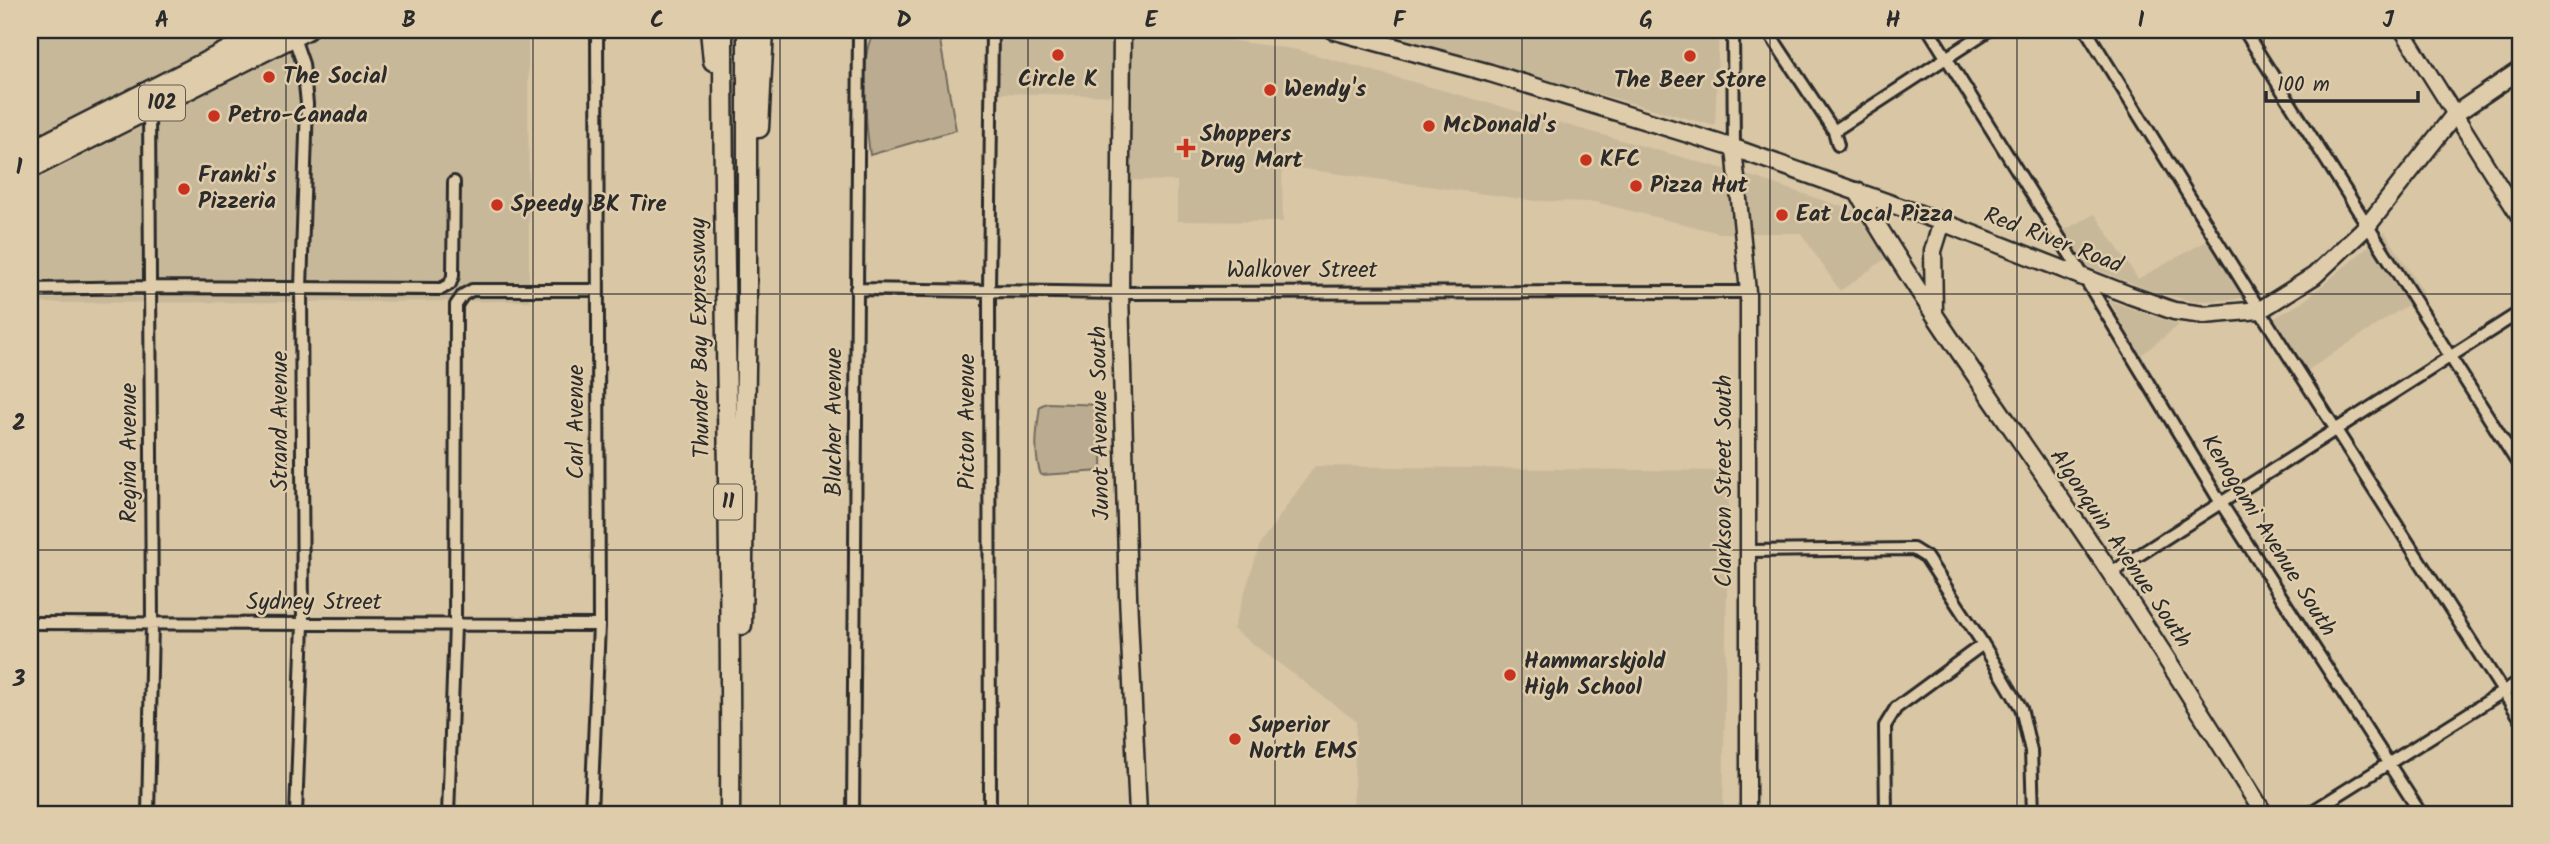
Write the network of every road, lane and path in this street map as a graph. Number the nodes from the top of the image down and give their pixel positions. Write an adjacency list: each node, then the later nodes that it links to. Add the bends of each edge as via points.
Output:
1 (268, 30): 21 (main road, 102)
2 (597, 30): 41 (street, Carl Avenue)
3 (710, 30): 30 (main road)
4 (723, 30): 30 (main road, Thunder Bay Expressway / 11)
5 (747, 30): 32 (main road, Thunder Bay Expressway / 11)
6 (764, 30): 32 (main road, via 759,136)
7 (859, 30): 40 (street, Blucher Avenue)
8 (992, 30): 42 (street, Picton Avenue)
9 (1122, 30): 44 (main road, Junot Avenue South)
10 (1332, 30): 26 (main road, Red River Road)
11 (1733, 30): 26 (street)
12 (1767, 30): 24 (street)
13 (1929, 30): 19 (street, Kenogami Avenue South)
14 (1989, 30): 19 (street)
15 (2086, 30): 45 (street)
16 (2244, 30): 35 (street)
17 (2402, 30): 23 (street)
18 (297, 32): 22 (main road, 102); 38 (street, Strand Avenue, via 307,104)
19 (1946, 57): 24 (street); 36 (street, Kenogami Avenue South)
20 (2520, 70): 23 (main road, Red River Road)
21 (149, 90): 22 (street, Regina Avenue); 27 (main road, 102)
22 (149, 109): 28 (main road, 102); 37 (street, Regina Avenue)
23 (2455, 114): 33 (street); 35 (main road, Red River Road)
24 (1834, 131): 25 (street)
25 (1838, 145)
26 (1734, 148): 31 (main road, Red River Road); 43 (street, Clarkson Street South)
27 (30, 151)
28 (30, 169)
29 (454, 182): 38 (street, via 450,284 441,289)
30 (723, 190): 68 (main road, Thunder Bay Expressway / 11)
31 (1857, 191): 34 (main road, Red River Road); 46 (main road, Algonquin Avenue South)
32 (748, 201): 69 (main road, Thunder Bay Expressway / 11)
33 (2520, 218)
34 (1942, 222): 36 (main road, Red River Road); 46 (main road, via 1933,251)
35 (2368, 225): 45 (main road, Red River Road, via 2314,276); 48 (street)
36 (2084, 277): 45 (main road, Red River Road, via 2174,311 2204,315); 51 (street, Kenogami Avenue South)
37 (149, 287): 38 (street); 39 (street); 55 (street, Regina Avenue)
38 (301, 288): 56 (street, Strand Avenue)
39 (30, 289)
40 (856, 289): 42 (street, Walkover Street); 70 (street, Blucher Avenue)
41 (597, 290): 57 (street, via 472,290 456,305); 58 (street, Carl Avenue)
42 (989, 290): 44 (street, Walkover Street); 71 (street, Picton Avenue)
43 (1748, 292): 44 (street, Walkover Street); 52 (street, Clarkson Street South)
44 (1120, 293): 72 (main road, Junot Avenue South)
45 (2260, 310): 49 (street)
46 (1934, 312): 53 (main road, Algonquin Avenue South)
47 (2520, 312): 48 (street)
48 (2450, 356): 49 (street); 50 (street)
49 (2336, 430): 51 (street); 61 (street)
50 (2520, 467)
51 (2221, 503): 53 (street); 63 (street, Kenogami Avenue South)
52 (1748, 551): 59 (street, via 1913,549 1926,557); 73 (street, Clarkson Street South)
53 (2111, 573): 76 (main road, Algonquin Avenue South)
54 (30, 623): 55 (street, Sydney Street)
55 (152, 623): 56 (street, Sydney Street); 64 (street, Regina Avenue)
56 (303, 624): 57 (street, Sydney Street); 65 (street, Strand Avenue)
57 (455, 625): 58 (street, Sydney Street); 66 (street)
58 (599, 625): 67 (street, Carl Avenue)
59 (1983, 644): 74 (street, via 1896,708 1885,726); 75 (street, via 2021,708 2027,727)
60 (2520, 681): 61 (street)
61 (2503, 692): 62 (street); 63 (street)
62 (2520, 718)
63 (2388, 763): 77 (street); 78 (street, Kenogami Avenue South)
64 (148, 814)
65 (296, 814)
66 (448, 814)
67 (591, 814)
68 (730, 814)
69 (742, 814)
70 (853, 814)
71 (990, 814)
72 (1138, 814)
73 (1748, 814)
74 (1886, 814)
75 (2033, 814)
76 (2264, 814)
77 (2308, 814)
78 (2421, 814)

